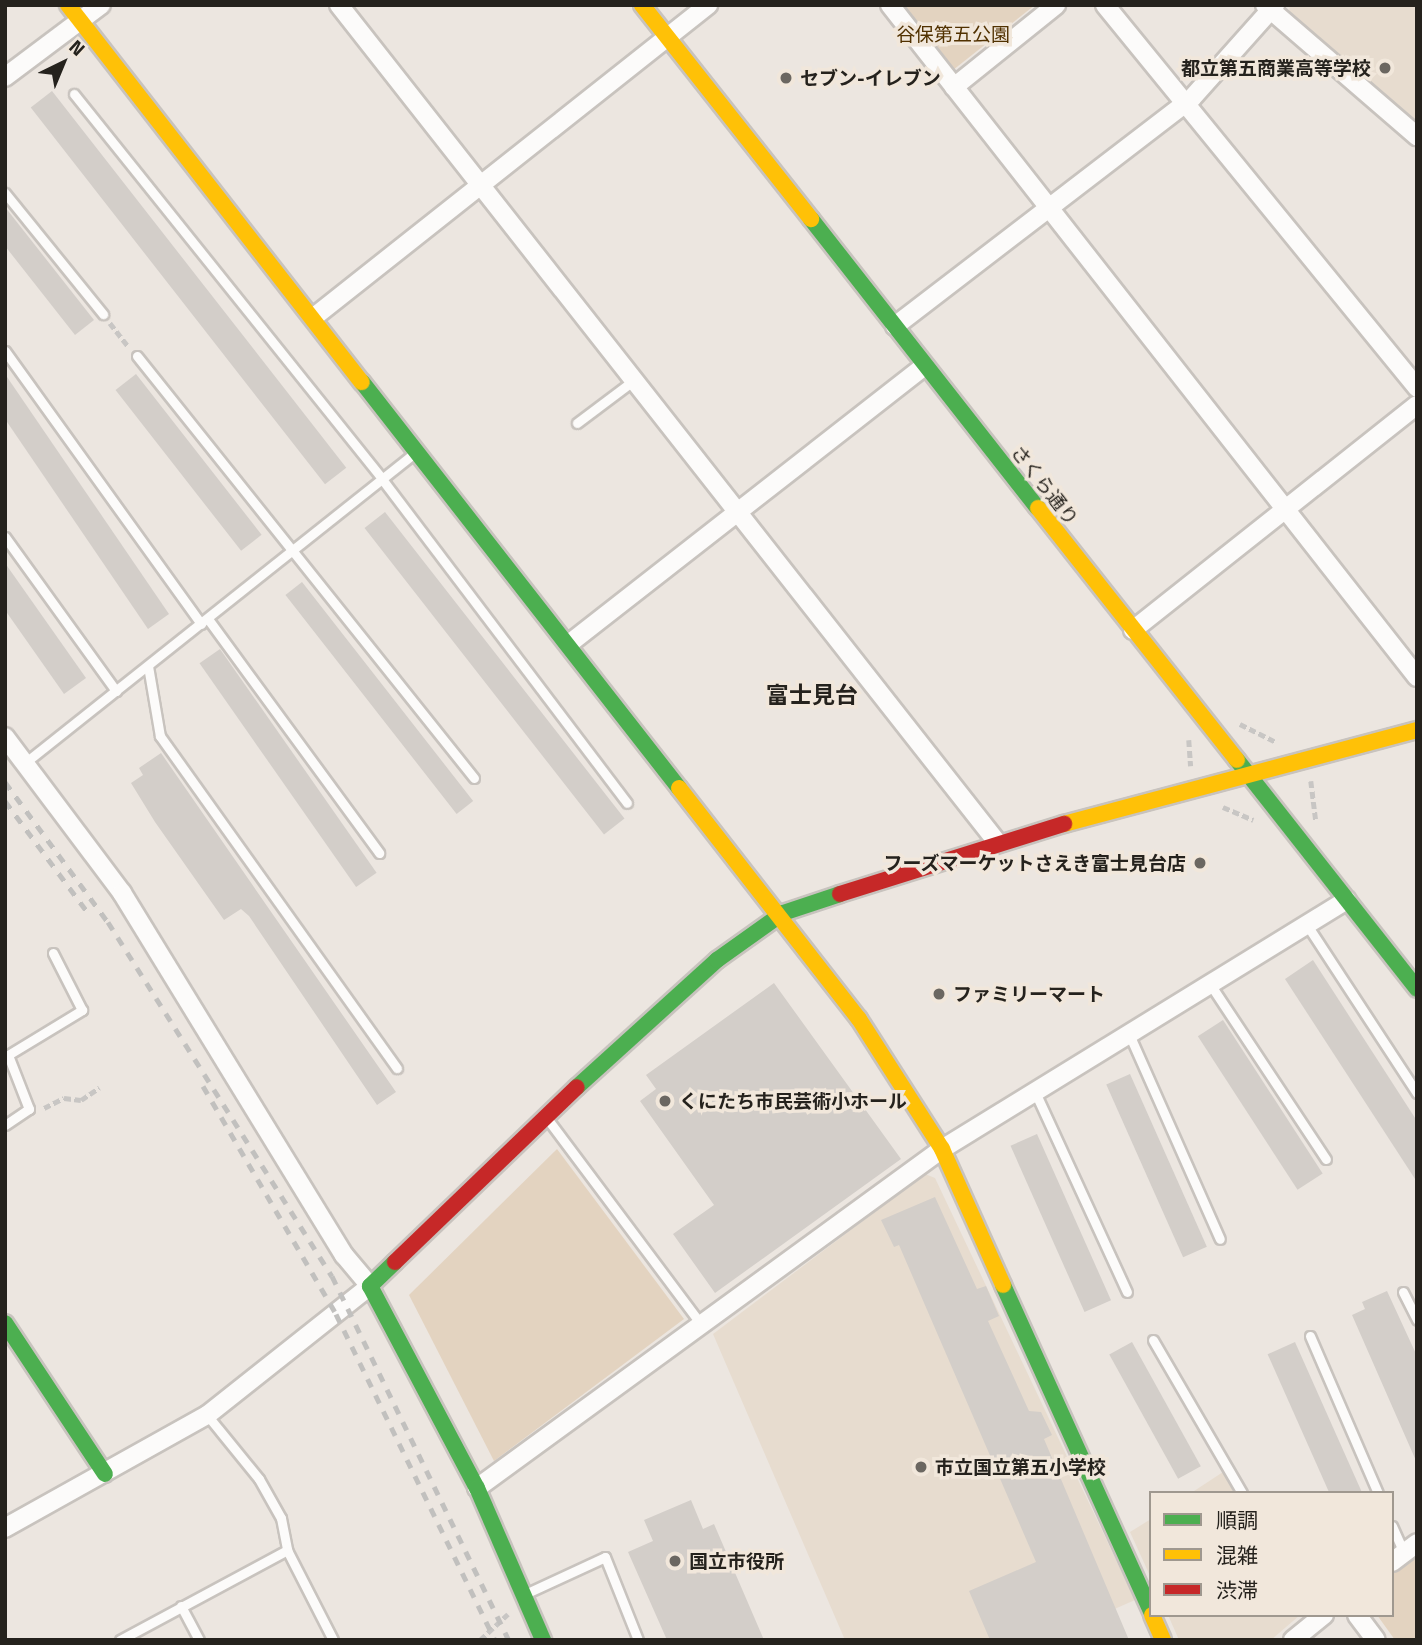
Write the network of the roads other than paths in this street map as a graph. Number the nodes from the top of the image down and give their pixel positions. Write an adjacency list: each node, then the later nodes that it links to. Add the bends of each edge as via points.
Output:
1 (68, 5): 10 (street)
2 (101, 5): 10 (street)
3 (339, 5): 17 (street)
4 (642, 5): 11 (street, さくら通り)
5 (708, 5): 11 (street)
6 (890, 5): 13 (street)
7 (1056, 5): 13 (street)
8 (1105, 5): 15 (street)
9 (1270, 7): 15 (street); 16 (street)
10 (80, 21): 12 (street); 21 (street)
11 (667, 37): 17 (street); 22 (street, さくら通り)
12 (5, 77)
13 (954, 87): 19 (street)
14 (74, 94): 31 (lane)
15 (1182, 104): 19 (street); 27 (street)
16 (1417, 136)
17 (481, 186): 21 (street); 26 (street)
18 (5, 193): 20 (lane)
19 (1047, 206): 22 (street); 32 (street)
20 (103, 314)
21 (314, 317): 30 (street)
22 (895, 326): 25 (street, さくら通り)
23 (5, 351): 36 (lane)
24 (137, 356): 35 (lane)
25 (925, 366): 33 (street); 37 (street, さくら通り)
26 (634, 380): 29 (lane); 33 (street)
27 (1417, 388)
28 (1417, 405): 32 (street)
29 (578, 424)
30 (418, 449): 31 (lane); 38 (street)
31 (382, 479): 35 (lane); 47 (lane)
32 (1285, 509): 37 (street); 40 (street)
33 (737, 511): 38 (street); 48 (street)
34 (5, 537): 41 (lane)
35 (294, 551): 36 (lane); 46 (lane)
36 (204, 621): 39 (lane); 49 (lane)
37 (1133, 630): 45 (street, さくら通り)
38 (570, 643): 51 (street)
39 (148, 666): 41 (lane); 57 (lane, via 160,736)
40 (1417, 677)
41 (116, 691): 44 (lane)
42 (1417, 730): 45 (street)
43 (5, 737): 44 (street)
44 (26, 762): 65 (street, via 122,893 344,1255)
45 (1254, 775): 48 (street); 50 (street, さくら通り)
46 (474, 778)
47 (627, 803)
48 (997, 842): 51 (street)
49 (379, 853)
50 (1347, 900): 52 (street); 55 (street, さくら通り)
51 (783, 913): 60 (street, via 717,960); 62 (street)
52 (1307, 925): 54 (street); 59 (lane)
53 (53, 953): 61 (lane, via 82,1010 8,1055 29,1109)
54 (1210, 984): 56 (street); 63 (lane)
55 (1417, 989)
56 (1129, 1034): 58 (street); 64 (lane)
57 (397, 1068)
58 (1035, 1092): 62 (street); 66 (lane)
59 (1417, 1093)
60 (546, 1116): 65 (street); 70 (lane)
61 (5, 1125)
62 (942, 1149): 70 (street); 84 (street)
63 (1326, 1159)
64 (1220, 1239)
65 (370, 1286): 73 (street); 75 (street)
66 (1128, 1292)
67 (1403, 1292): 68 (lane)
68 (1417, 1320)
69 (5, 1322): 74 (street)
70 (701, 1324): 75 (street)
71 (1310, 1336): 77 (lane)
72 (1153, 1340): 76 (lane)
73 (207, 1415): 74 (street); 80 (lane, via 259,1479 281,1518)
74 (105, 1474): 78 (street)
75 (477, 1488): 82 (street)
76 (1241, 1491)
77 (1377, 1491)
78 (5, 1528)
79 (1394, 1530): 81 (lane)
80 (287, 1550): 83 (lane); 90 (lane)
81 (1404, 1553)
82 (524, 1597): 91 (street); 92 (lane, via 605,1557)
83 (181, 1606): 88 (lane); 89 (lane)
84 (1149, 1607)
85 (1153, 1617): 93 (street)
86 (1320, 1617): 94 (street)
87 (1359, 1617): 95 (street)
88 (120, 1640)
89 (199, 1640)
90 (333, 1640)
91 (543, 1640)
92 (639, 1640)
93 (1163, 1640)
94 (1293, 1640)
95 (1376, 1640)

